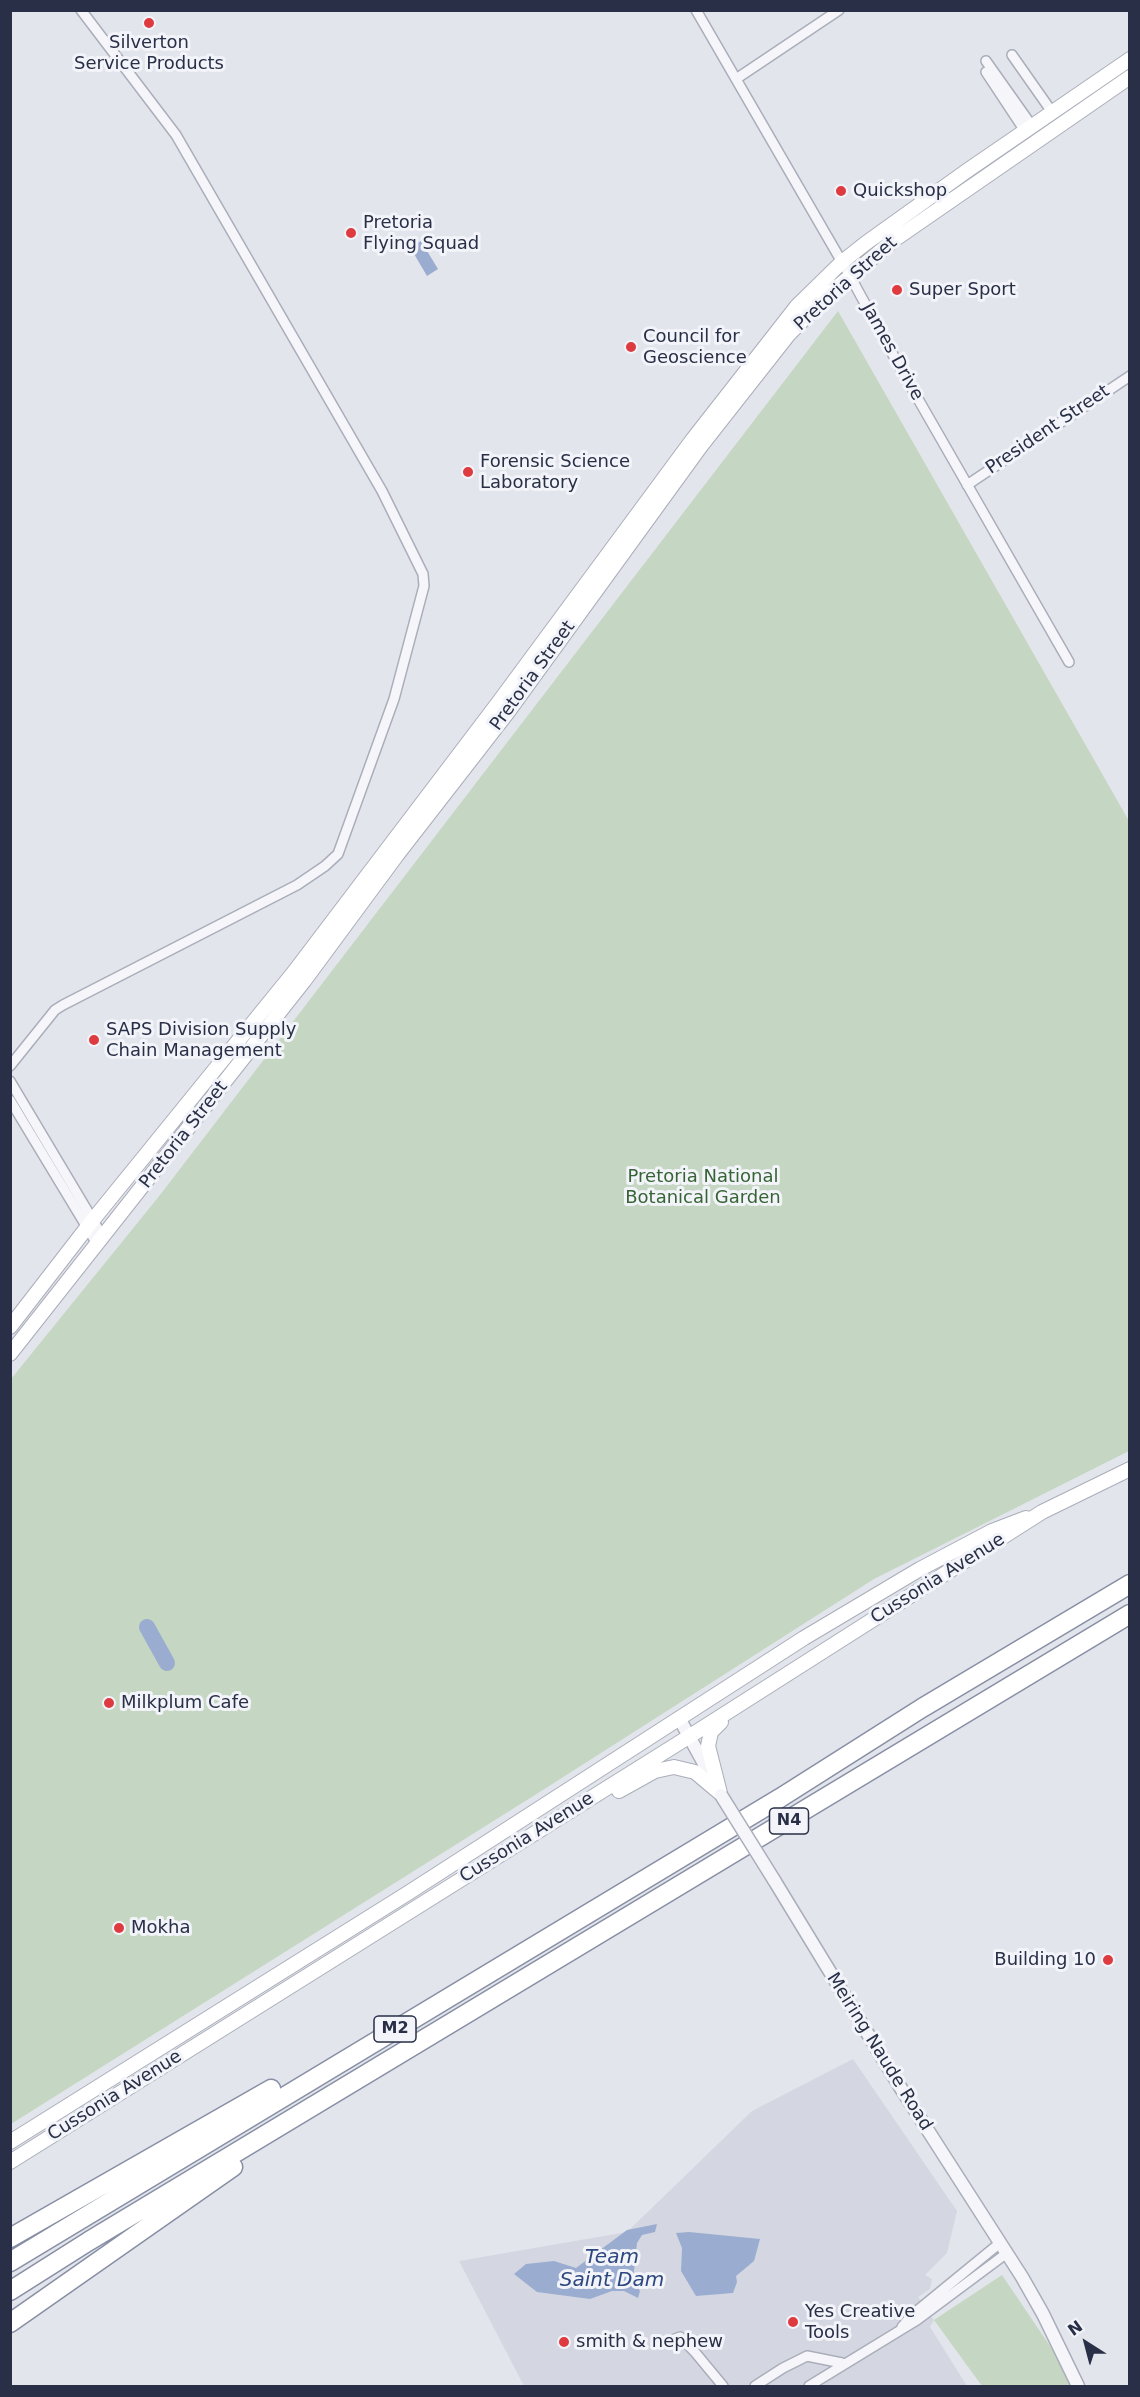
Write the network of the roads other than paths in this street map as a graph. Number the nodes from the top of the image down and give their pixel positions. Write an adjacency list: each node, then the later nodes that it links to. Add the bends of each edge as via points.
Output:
1 (81, 10): 17 (street, via 176,135 382,491 423,574 424,586 394,699 338,854 297,885 63,1005)
2 (696, 10): 9 (street, James Drive)
3 (839, 10): 9 (street)
4 (1012, 55): 10 (street)
5 (1130, 59): 10 (main road, Pretoria Street)
6 (986, 61): 11 (street)
7 (986, 72): 11 (street)
8 (1130, 77): 13 (main road, Pretoria Street, via 894,240)
9 (736, 79): 12 (street, James Drive)
10 (1052, 112): 11 (main road, Pretoria Street)
11 (1028, 128): 12 (main road, Pretoria Street)
12 (842, 262): 13 (street, James Drive); 20 (main road, Pretoria Street, via 783,322 294,972)
13 (850, 276): 15 (street, James Drive); 21 (main road, Pretoria Street, via 789,334 729,409 508,712)
14 (1130, 376): 15 (street, President Street)
15 (967, 485): 16 (street, James Drive)
16 (1069, 662)
17 (10, 1066)
18 (10, 1081): 20 (street)
19 (10, 1100): 20 (street)
20 (90, 1224): 21 (street); 22 (main road, Pretoria Street)
21 (100, 1241): 23 (main road, Pretoria Street)
22 (10, 1327)
23 (10, 1354)
24 (1130, 1469): 25 (main road, Cussonia Avenue)
25 (1042, 1512): 28 (main road, Cussonia Avenue); 29 (main road, Cussonia Avenue, via 992,1531 920,1569)
26 (1130, 1584): 32 (highway, N4)
27 (1130, 1614): 34 (highway, N4)
28 (750, 1698): 30 (main road, Cussonia Avenue); 31 (main road, via 710,1736 709,1752)
29 (679, 1718): 30 (street, Meiring Naude Road); 35 (main road, Cussonia Avenue)
30 (690, 1736): 31 (street, Meiring Naude Road); 33 (main road, Cussonia Avenue)
31 (720, 1794): 33 (main road, via 695,1772 668,1767 593,1806); 38 (street, Meiring Naude Road, bridge, via 884,2062)
32 (780, 1798): 37 (highway, via 705,1835 453,1986); 39 (highway, M2)
33 (572, 1810): 36 (main road, Cussonia Avenue)
34 (447, 2025): 40 (highway, M2); 41 (highway, via 234,2166)
35 (10, 2142)
36 (10, 2162)
37 (10, 2238)
38 (1004, 2248): 46 (street, via 912,2315 900,2329); 47 (street, Meiring Naude Road, via 1043,2314)
39 (10, 2262)
40 (10, 2291)
41 (10, 2324)
42 (667, 2342): 44 (street, via 680,2337)
43 (842, 2363): 45 (street, via 807,2356)
44 (723, 2386)
45 (755, 2386)
46 (809, 2386)
47 (1078, 2386)

